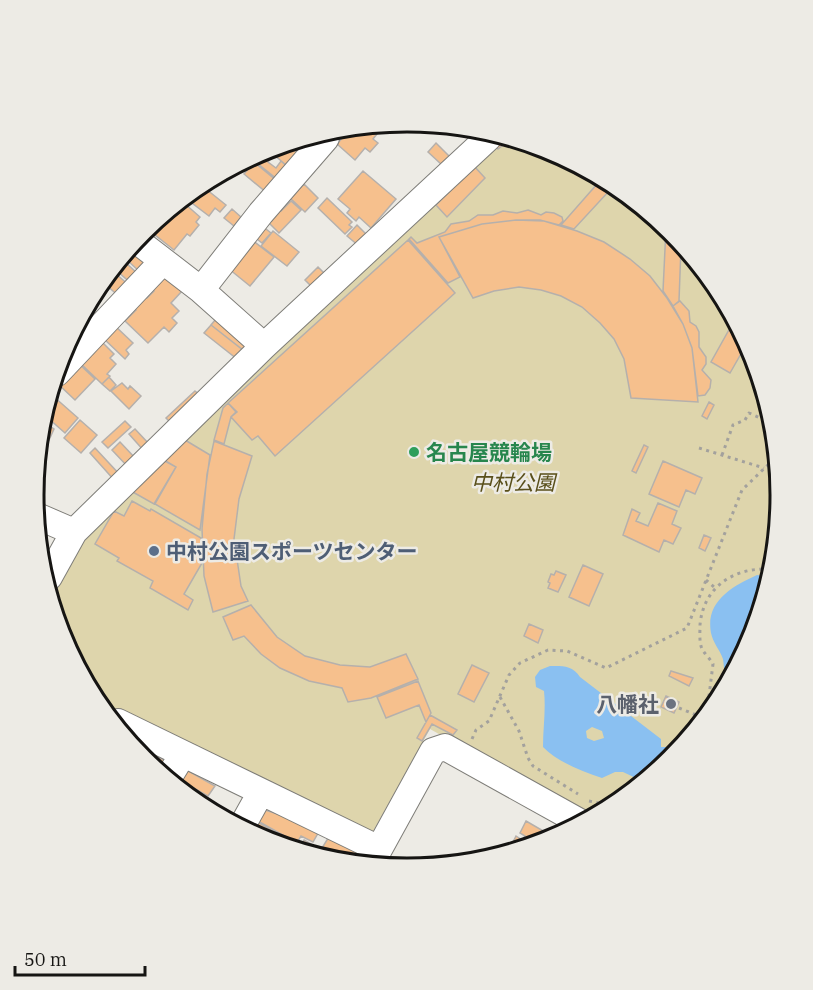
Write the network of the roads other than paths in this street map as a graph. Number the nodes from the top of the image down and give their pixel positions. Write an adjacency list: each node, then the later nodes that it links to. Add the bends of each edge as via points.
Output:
1 (485, 141): 6 (street)
2 (323, 142): 5 (street)
3 (143, 246): 4 (street)
4 (163, 261): 5 (street); 7 (street)
5 (201, 290): 6 (street)
6 (264, 346): 9 (street)
7 (70, 360)
8 (44, 519): 9 (street)
9 (74, 532): 10 (street)
10 (52, 572)
11 (128, 727): 12 (street)
12 (183, 754): 13 (street); 14 (street)
13 (172, 772)
14 (261, 792): 16 (street); 17 (street)
15 (572, 818): 17 (street, via 445,747 433,751)
16 (245, 820)
17 (376, 856)

